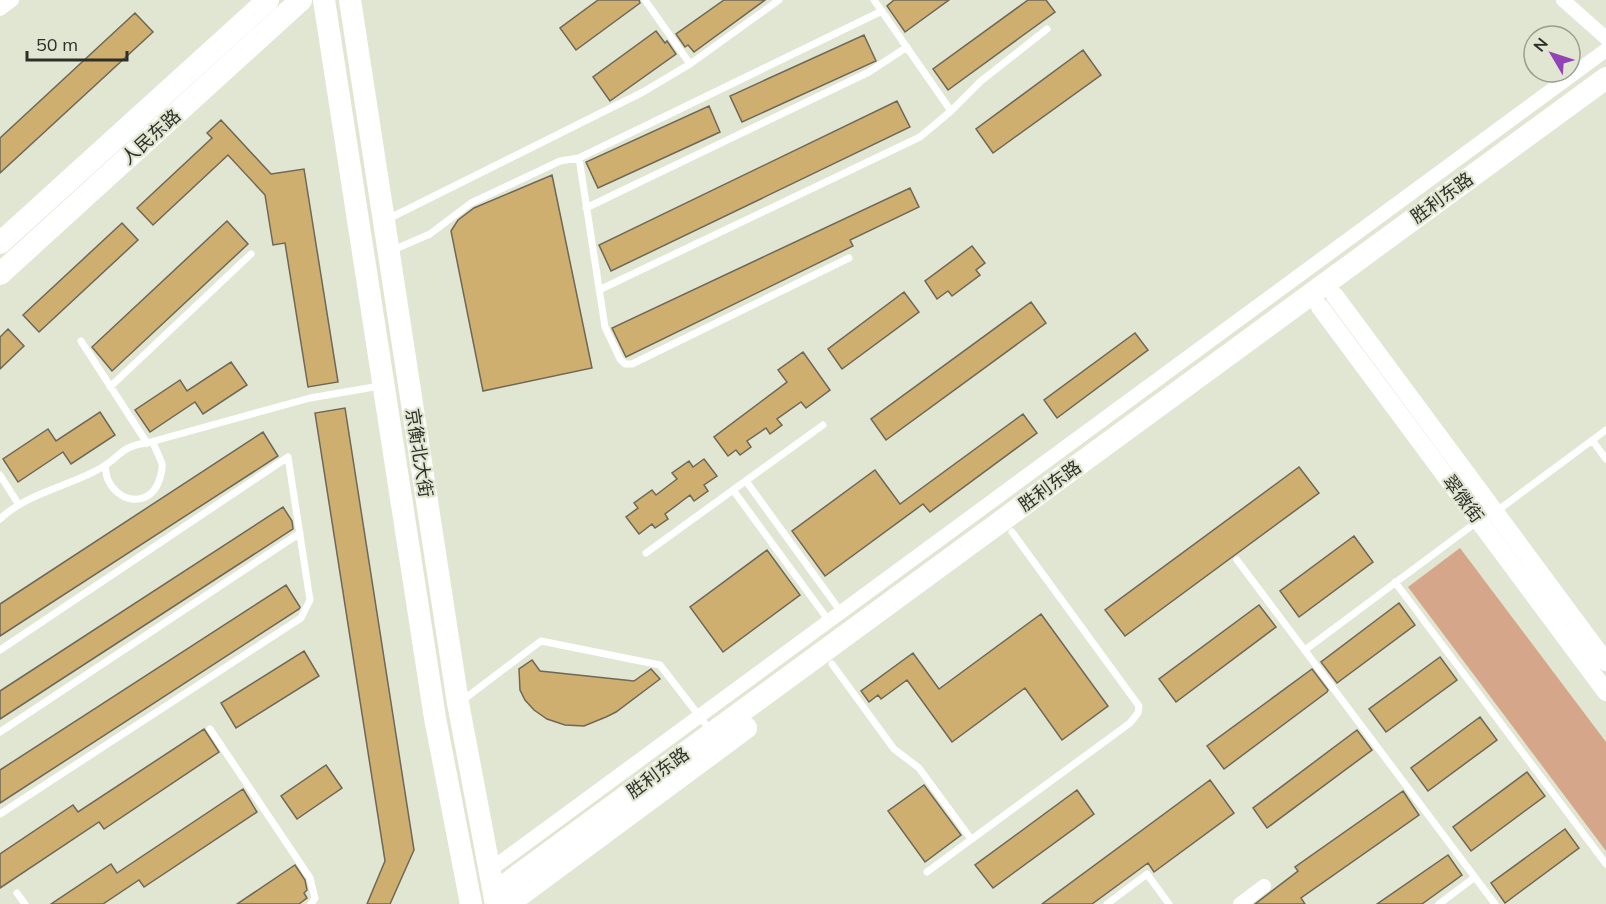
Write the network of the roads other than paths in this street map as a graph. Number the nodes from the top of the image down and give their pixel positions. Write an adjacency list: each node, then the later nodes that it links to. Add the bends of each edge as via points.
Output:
1 (12, 0): 10 (street)
2 (267, 0): 23 (main road, 人民东路)
3 (301, 0): 27 (main road, 人民东路)
4 (324, 0): 31 (main road, 京衡北大街)
5 (350, 0): 22 (main road, 京衡北大街)
6 (645, 0): 16 (lane)
7 (779, 0): 16 (lane)
8 (874, 0): 11 (lane)
9 (1563, 0): 13 (street)
10 (0, 9)
11 (882, 11): 14 (lane); 20 (lane)
12 (1047, 29): 19 (lane, via 981,81)
13 (1606, 38)
14 (907, 47): 19 (lane); 21 (lane, via 869,72)
15 (1606, 50): 51 (street)
16 (690, 64): 22 (lane, via 643,92)
17 (1606, 78): 59 (main road, 胜利东路)
18 (1606, 97): 29 (main road, 胜利东路)
19 (951, 111): 28 (lane, via 920,137)
20 (579, 158): 21 (lane); 24 (lane, via 560,160 471,203 430,234)
21 (586, 208): 28 (lane)
22 (383, 221): 24 (main road, 京衡北大街)
23 (0, 243)
24 (388, 252): 58 (main road, 京衡北大街)
25 (251, 254): 32 (lane)
26 (849, 258): 28 (lane, via 632,364 620,359 605,327)
27 (0, 274)
28 (600, 290)
29 (1327, 301): 43 (street, 翠微街); 45 (street, 翠微街); 46 (main road, 胜利东路)
30 (81, 341): 32 (lane)
31 (383, 385): 36 (lane, via 310,398); 73 (main road, 京衡北大街, via 435,718)
32 (110, 387): 36 (lane)
33 (823, 425): 40 (lane)
34 (1606, 430): 35 (lane)
35 (1592, 440): 37 (lane); 43 (lane)
36 (150, 443): 38 (lane, via 132,445); 38 (lane, via 163,466 160,480 147,497 131,500 116,490 108,480)
37 (1606, 459)
38 (105, 466): 42 (lane)
39 (0, 475): 42 (lane)
40 (746, 481): 41 (lane); 51 (lane)
41 (733, 490): 48 (lane); 52 (lane)
42 (19, 505): 44 (lane)
43 (1495, 513): 55 (street, 翠微街)
44 (0, 519)
45 (1478, 520): 50 (lane); 57 (street, 翠微街)
46 (1012, 532): 56 (main road, 胜利东路); 63 (lane, via 1139,706 1130,723)
47 (300, 533): 53 (lane, via 288,457); 61 (lane); 62 (lane, via 310,600 301,618)
48 (646, 553)
49 (1238, 560): 54 (lane)
50 (1395, 582): 54 (lane); 64 (lane)
51 (841, 612): 52 (street)
52 (829, 621): 59 (street)
53 (0, 650)
54 (1305, 650): 67 (lane)
55 (1606, 662)
56 (832, 664): 63 (lane, via 894,749 919,768); 70 (main road, 胜利东路)
57 (1606, 692)
58 (459, 703): 59 (lane, via 542,641 660,665); 65 (main road, 京衡北大街)
59 (706, 724): 65 (street); 70 (main road, 胜利东路)
60 (210, 729): 72 (lane, via 310,878 315,898)
61 (0, 732)
62 (0, 814)
63 (971, 839): 66 (lane)
64 (1606, 864)
65 (490, 870): 70 (main road, 京衡北大街)
66 (927, 872)
67 (1475, 877): 77 (lane); 78 (lane)
68 (1264, 886): 76 (street)
69 (17, 893): 71 (lane)
70 (500, 900)
71 (25, 904)
72 (311, 904)
73 (471, 904)
74 (1107, 904): 75 (lane, via 1147,874)
75 (1169, 904)
76 (1240, 904)
77 (1439, 904)
78 (1495, 904)

